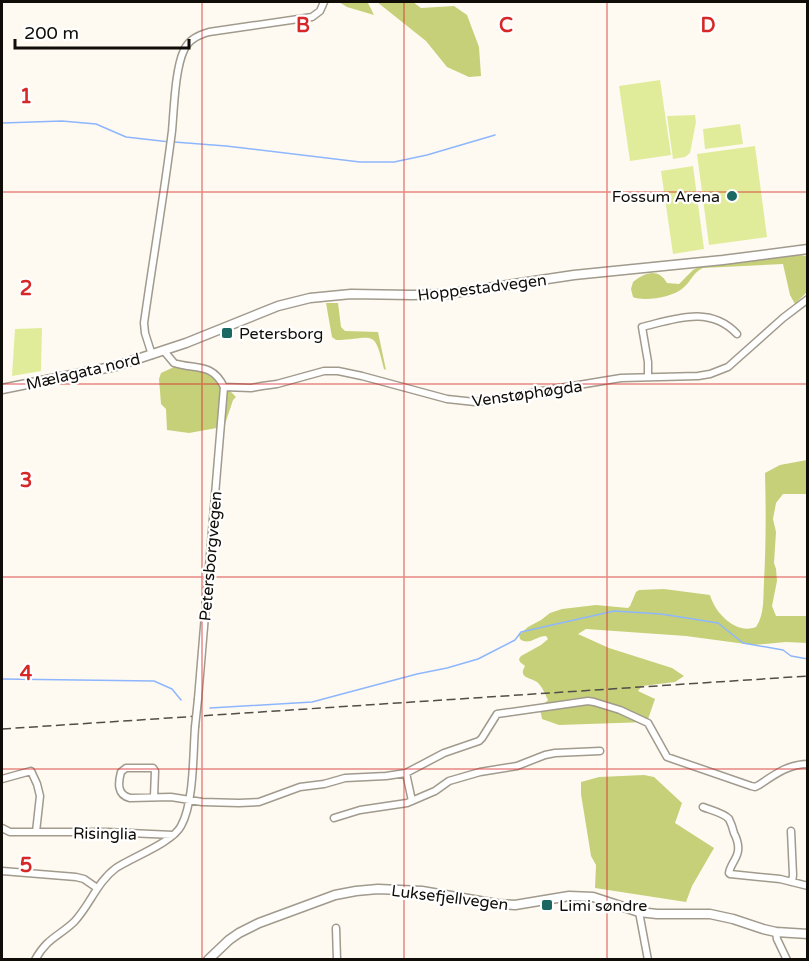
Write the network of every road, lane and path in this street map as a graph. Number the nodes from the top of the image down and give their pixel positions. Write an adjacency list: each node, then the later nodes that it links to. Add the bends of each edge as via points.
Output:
1 (324, 2): 6 (street, via 312,17 209,32 198,35 186,46 144,323)
2 (807, 249): 5 (main road, Hoppestadvegen, via 574,275 447,294 310,298 278,306)
3 (807, 299): 7 (street, Venstøphøgda, via 728,367 698,376)
4 (737, 334): 7 (street, via 724,324 698,316 642,327)
5 (164, 351): 6 (main road, Mælagata nord); 8 (street, via 174,363 212,372)
6 (152, 355): 9 (main road, Mælagata nord)
7 (648, 377): 8 (street, Venstøphøgda, via 474,402 447,399 338,371 277,384)
8 (225, 387): 15 (street, Petersborgvegen, bridge)
9 (2, 389)
10 (600, 751): 16 (street, via 555,753 480,772 449,781)
11 (807, 764): 12 (street, via 785,768 751,786 667,757 648,723 588,701 497,714 479,741 444,753)
12 (406, 773): 15 (street, via 345,778 251,803); 16 (street)
13 (2, 779): 21 (street, via 31,771 40,796)
14 (154, 797): 14 (street, via 123,796 119,788 121,772 126,768 153,768); 15 (street)
15 (189, 800): 22 (street, Petersborgvegen, via 180,829)
16 (412, 801): 18 (street)
17 (703, 807): 24 (street, via 730,822 738,844 730,874)
18 (334, 818)
19 (2, 828): 21 (street, Risinglia, via 10,832)
20 (791, 831): 24 (street)
21 (36, 832): 22 (street, Risinglia)
22 (173, 835): 26 (street, via 115,870)
23 (2, 871): 26 (street, via 76,877)
24 (792, 882): 25 (street)
25 (807, 886)
26 (97, 888): 31 (street, via 74,921 46,942)
27 (639, 912): 29 (main road, Luksefjellvegen, via 717,915); 32 (main road, Luksefjellvegen, via 586,896 514,905 410,890 356,891 326,898 248,928); 34 (street)
28 (336, 928): 33 (street)
29 (776, 932): 30 (main road, Luksefjellvegen); 35 (street)
30 (807, 934)
31 (35, 960)
32 (208, 960)
33 (337, 960)
34 (648, 960)
35 (787, 960)

